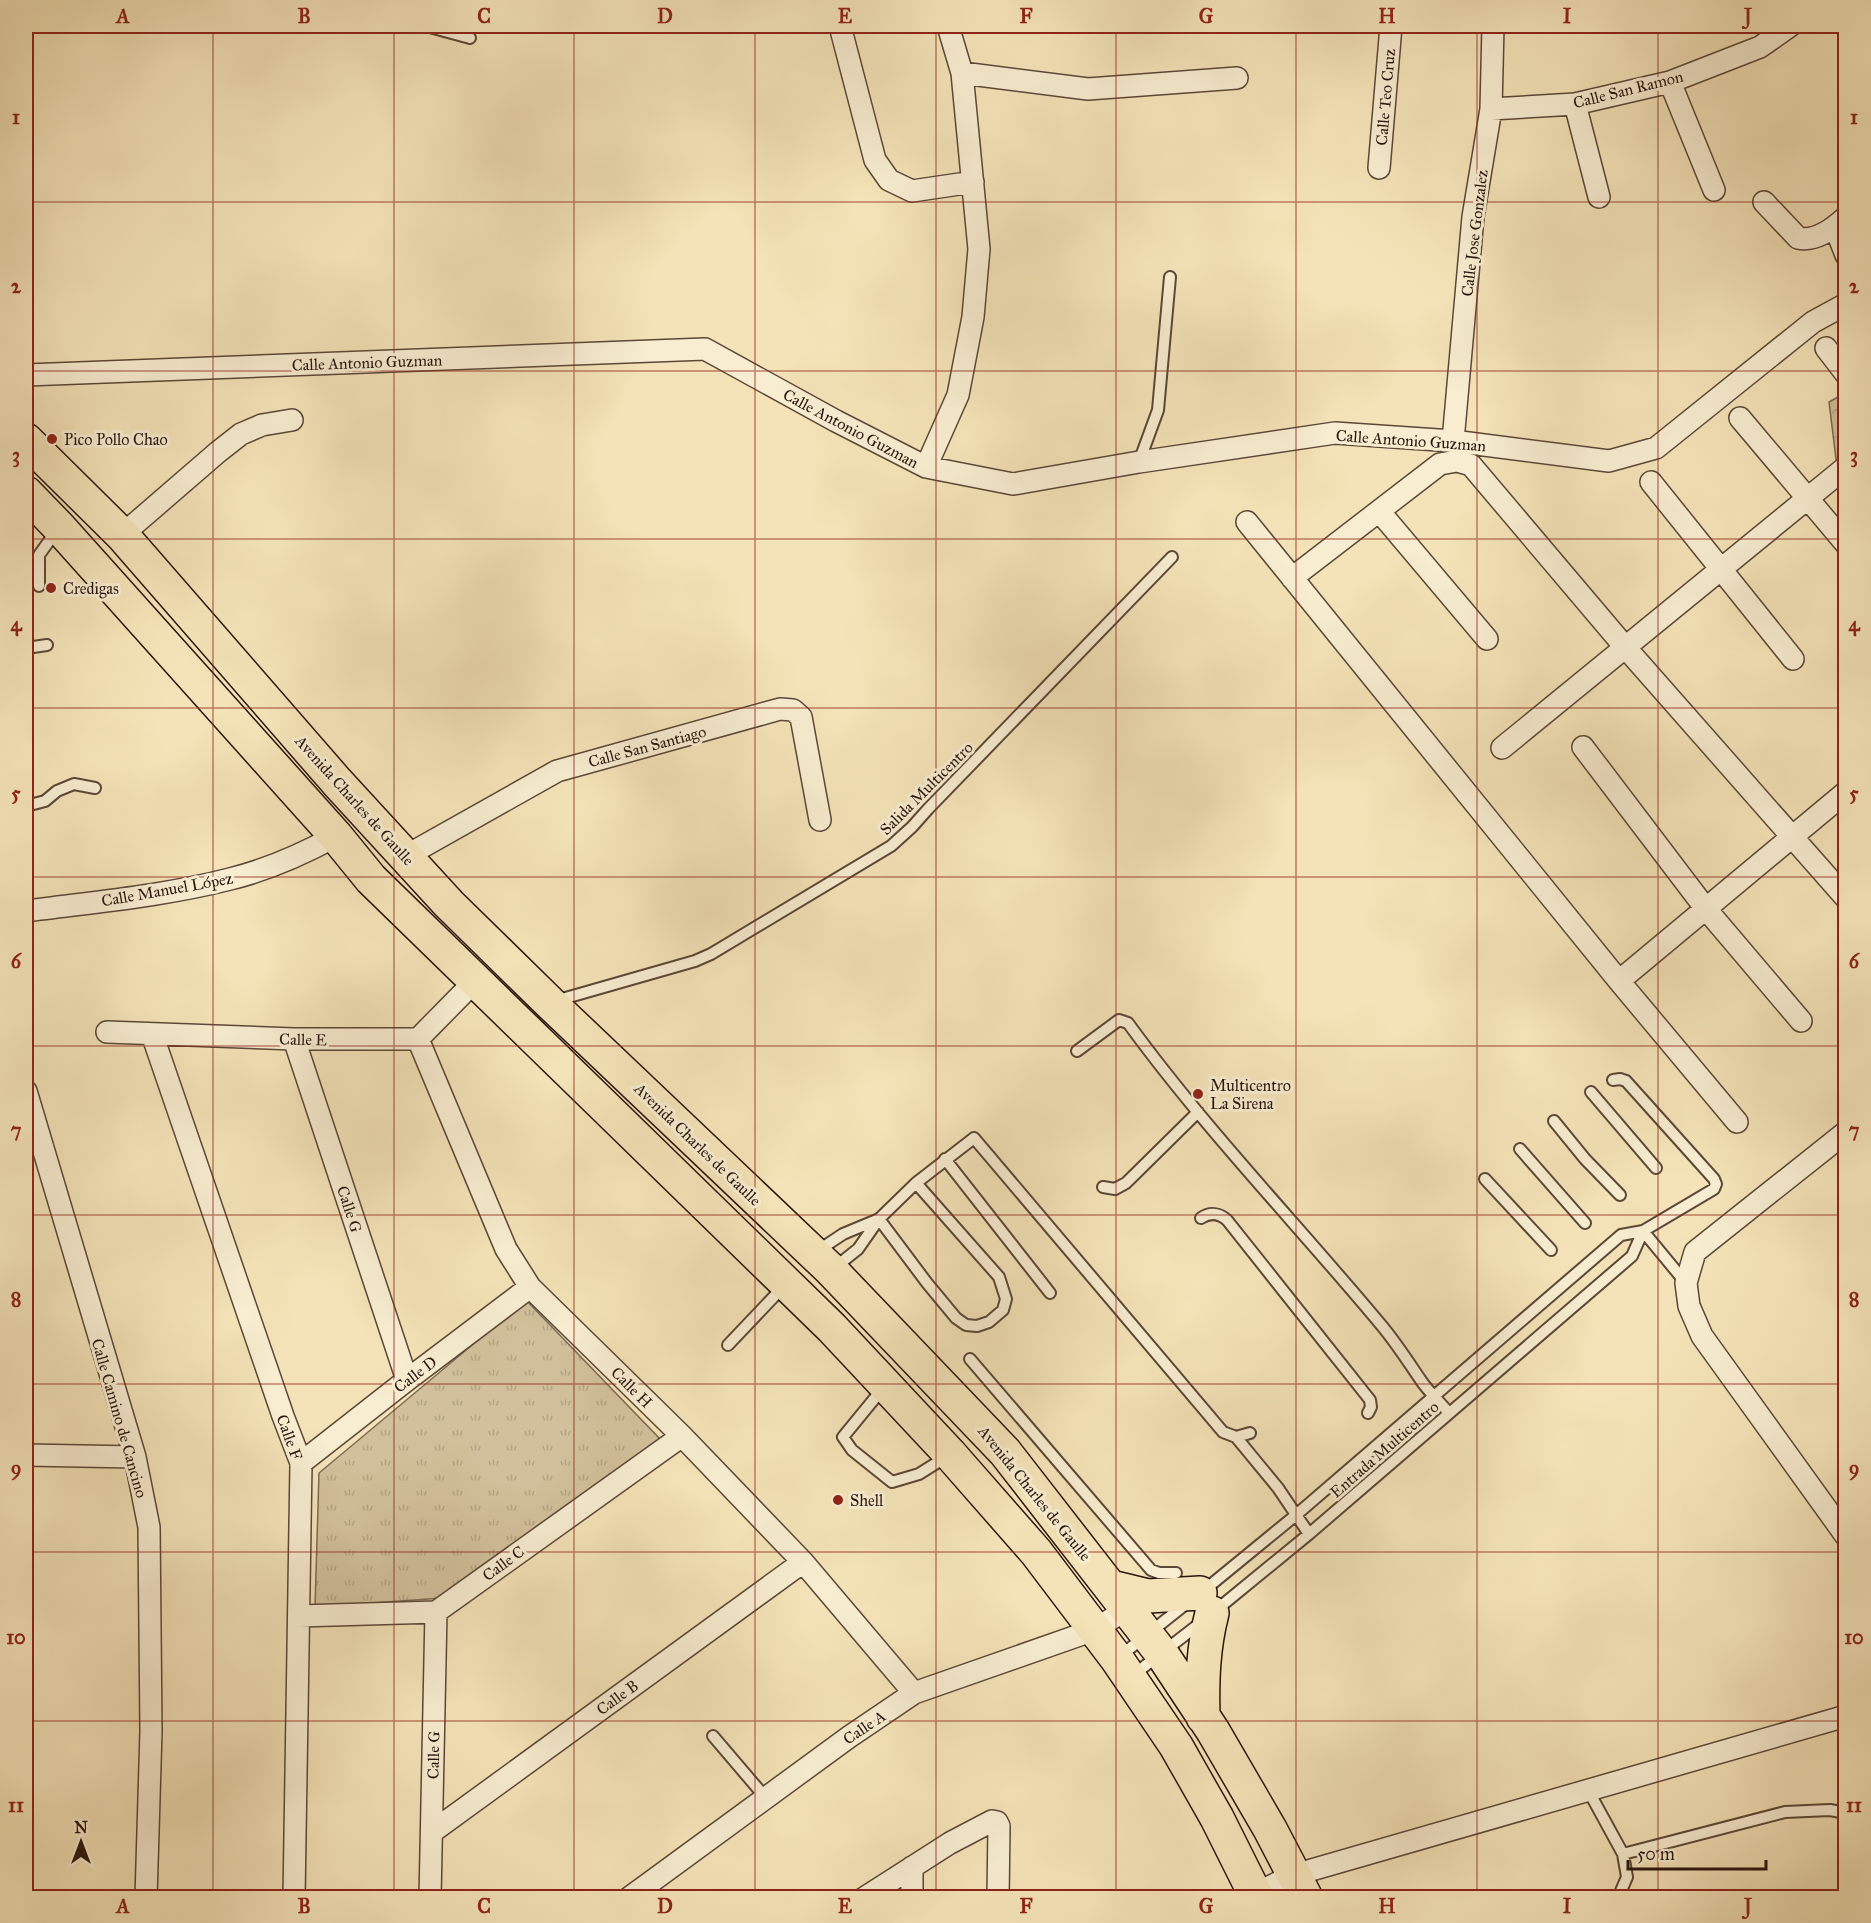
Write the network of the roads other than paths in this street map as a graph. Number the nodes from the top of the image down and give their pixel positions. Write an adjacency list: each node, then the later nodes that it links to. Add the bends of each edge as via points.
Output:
1 (426, 26): 7 (lane)
2 (840, 26): 14 (street, via 875,160 889,180 912,191)
3 (948, 26): 8 (street)
4 (1391, 26): 13 (street, Calle Teo Cruz)
5 (1492, 26): 12 (street, Calle Jose Gonzalez)
6 (1790, 26): 10 (street, Calle San Ramon, via 1760,47)
7 (470, 38)
8 (962, 73): 9 (street, via 1088,88); 14 (street)
9 (1237, 78)
10 (1670, 82): 11 (street, Calle San Ramon); 15 (street)
11 (1575, 104): 12 (street, Calle San Ramon); 16 (street)
12 (1491, 109): 28 (street, Calle Jose Gonzalez, via 1473,217)
13 (1379, 168)
14 (973, 182): 30 (street, via 979,249 973,317 958,395)
15 (1714, 190)
16 (1599, 197)
17 (1764, 202): 18 (street, via 1798,238 1805,240)
18 (1840, 222): 19 (street)
19 (1845, 255)
20 (1170, 277): 29 (lane, via 1158,410)
21 (1845, 304): 28 (street, Calle Antonio Guzman, via 1813,322 1656,448 1609,461)
22 (1826, 348): 24 (street)
23 (26, 375): 30 (street, Calle Antonio Guzman, via 705,349)
24 (1845, 375)
25 (1740, 418): 34 (street)
26 (291, 420): 38 (street, via 262,425 241,434)
27 (26, 440): 38 (main road, Avenida Charles de Gaulle)
28 (1453, 441): 29 (street, Calle Antonio Guzman, via 1335,433)
29 (1139, 462): 30 (street, Calle Antonio Guzman, via 1013,484)
30 (926, 467)
31 (1845, 467): 34 (street)
32 (1651, 482): 41 (street)
33 (26, 493): 37 (main road)
34 (1808, 498): 39 (street); 41 (street)
35 (1380, 511): 42 (street); 44 (street); 46 (street, via 1440,464 1457,461 1471,465)
36 (1247, 522): 42 (street)
37 (59, 527): 43 (lane, via 39,555); 55 (main road)
38 (122, 535): 57 (main road, Avenida Charles de Gaulle)
39 (1845, 544)
40 (1172, 557): 64 (lane, Salida Multicentro, via 891,846 711,954)
41 (1722, 568): 46 (street); 48 (street)
42 (1292, 578): 63 (street)
43 (39, 586)
44 (1487, 639)
45 (47, 645): 47 (lane)
46 (1625, 647): 50 (street); 56 (street)
47 (26, 648)
48 (1793, 658)
49 (1583, 747): 59 (street)
50 (1502, 748)
51 (95, 788): 53 (lane, via 74,784 45,801)
52 (1845, 792): 56 (street)
53 (26, 806)
54 (820, 820): 57 (street, Calle San Santiago, via 801,717 794,710 780,709 557,771)
55 (336, 836): 60 (street, Calle Manuel López, via 301,855 231,879); 62 (main road, via 371,879)
56 (1792, 836): 58 (street); 59 (street)
57 (406, 856): 61 (main road, Avenida Charles de Gaulle)
58 (1845, 898)
59 (1706, 909): 63 (street); 65 (street)
60 (26, 911)
61 (520, 974): 62 (main road, via 524,993 513,999); 64 (main road, Avenida Charles de Gaulle)
62 (475, 981): 66 (main road); 71 (street)
63 (1619, 981): 78 (street)
64 (549, 1002): 68 (main road, Avenida Charles de Gaulle)
65 (1800, 1021)
66 (526, 1029): 68 (main road, via 524,1013 532,1009 558,1032); 93 (main road)
67 (106, 1032): 69 (street, Calle E)
68 (580, 1032): 92 (main road, Avenida Charles de Gaulle)
69 (152, 1034): 70 (street, Calle E); 110 (street, Calle F)
70 (294, 1039): 71 (street, Calle E); 99 (street, Calle G)
71 (418, 1039): 95 (street, Calle H, via 506,1249)
72 (1077, 1051): 76 (lane, via 1119,1020 1128,1023)
73 (1614, 1080): 90 (lane, Entrada Multicentro, via 1626,1081 1716,1184 1714,1189)
74 (26, 1091): 109 (street, Calle Camino de Cancino)
75 (1591, 1092): 82 (lane)
76 (1198, 1112): 85 (lane, via 1126,1183 1115,1189); 101 (lane, via 1383,1328)
77 (1554, 1122): 86 (lane)
78 (1737, 1122)
79 (1845, 1132): 94 (street, via 1695,1252)
80 (1520, 1149): 89 (lane)
81 (945, 1160): 84 (lane); 96 (lane); 106 (lane, via 974,1138 1223,1432)
82 (1656, 1168)
83 (1485, 1179): 91 (lane)
84 (916, 1184): 88 (lane); 88 (lane, via 999,1277 1006,1299 1002,1310 989,1322 977,1326 956,1318)
85 (1103, 1187)
86 (1620, 1195)
87 (1201, 1218): 103 (lane, via 1217,1214 1227,1220 1370,1400)
88 (879, 1219): 92 (lane, via 843,1234); 92 (lane, via 858,1249)
89 (1585, 1223)
90 (1643, 1231): 94 (lane); 101 (lane, Entrada Multicentro, via 1621,1235); 102 (lane, Entrada Multicentro, via 1632,1256)
91 (1551, 1250)
92 (823, 1261): 116 (main road, Avenida Charles de Gaulle, via 1005,1452)
93 (786, 1284): 97 (lane); 100 (main road)
94 (1686, 1284): 113 (street, via 1689,1306 1702,1336)
95 (530, 1287): 99 (street, Calle D); 105 (street, Calle H)
96 (1050, 1293)
97 (728, 1345)
98 (970, 1359): 115 (lane, via 1151,1570)
99 (407, 1380): 110 (street, Calle D)
100 (886, 1385): 107 (main road); 107 (lane, via 843,1437 852,1450 892,1482 919,1474)
101 (1435, 1396): 102 (lane); 111 (lane, Entrada Multicentro)
102 (1449, 1412): 112 (lane, Entrada Multicentro)
103 (1368, 1413)
104 (1250, 1433): 106 (lane)
105 (682, 1436): 114 (street, Calle H); 117 (street, Calle C)
106 (1236, 1437): 111 (lane)
107 (950, 1454): 119 (main road, via 1036,1552)
108 (26, 1455): 109 (street)
109 (135, 1457): 134 (street, Calle Camino de Cancino, via 149,1527 151,1731)
110 (301, 1463): 118 (street, Calle F)
111 (1296, 1515): 112 (lane); 115 (lane, Entrada Multicentro)
112 (1309, 1534): 115 (lane, Entrada Multicentro)
113 (1845, 1536)
114 (803, 1562): 122 (street, Calle H); 129 (street, Calle B)
115 (1196, 1593): 116 (main road); 120 (lane, Entrada Multicentro); 120 (lane, Entrada Multicentro); 124 (main road, via 1206,1639)
116 (1119, 1598): 119 (street, Calle A); 120 (main road, Avenida Charles de Gaulle)
117 (436, 1612): 118 (street); 129 (street, Calle G)
118 (299, 1616): 135 (street, Calle F)
119 (1094, 1630): 121 (main road); 122 (street, Calle A)
120 (1155, 1645): 121 (lane, Entrada Multicentro); 121 (lane, Entrada Multicentro); 124 (main road, Avenida Charles de Gaulle)
121 (1123, 1668): 133 (main road, via 1176,1746 1217,1818)
122 (914, 1693): 127 (street, Calle A)
123 (1845, 1716): 126 (street)
124 (1203, 1717): 132 (main road, Avenida Charles de Gaulle)
125 (713, 1736): 127 (lane)
126 (1588, 1790): 130 (lane); 132 (street)
127 (765, 1797): 137 (street, Calle A)
128 (1845, 1813): 130 (lane, via 1785,1812)
129 (432, 1832): 136 (street, Calle G)
130 (1623, 1854): 141 (lane, via 1627,1877)
131 (912, 1867): 138 (street); 139 (street); 140 (street, via 968,1832 995,1821 999,1826)
132 (1300, 1886): 133 (street)
133 (1253, 1896)
134 (146, 1898)
135 (294, 1898)
136 (430, 1898)
137 (629, 1898)
138 (864, 1898)
139 (912, 1898)
140 (998, 1898)
141 (1618, 1898)

